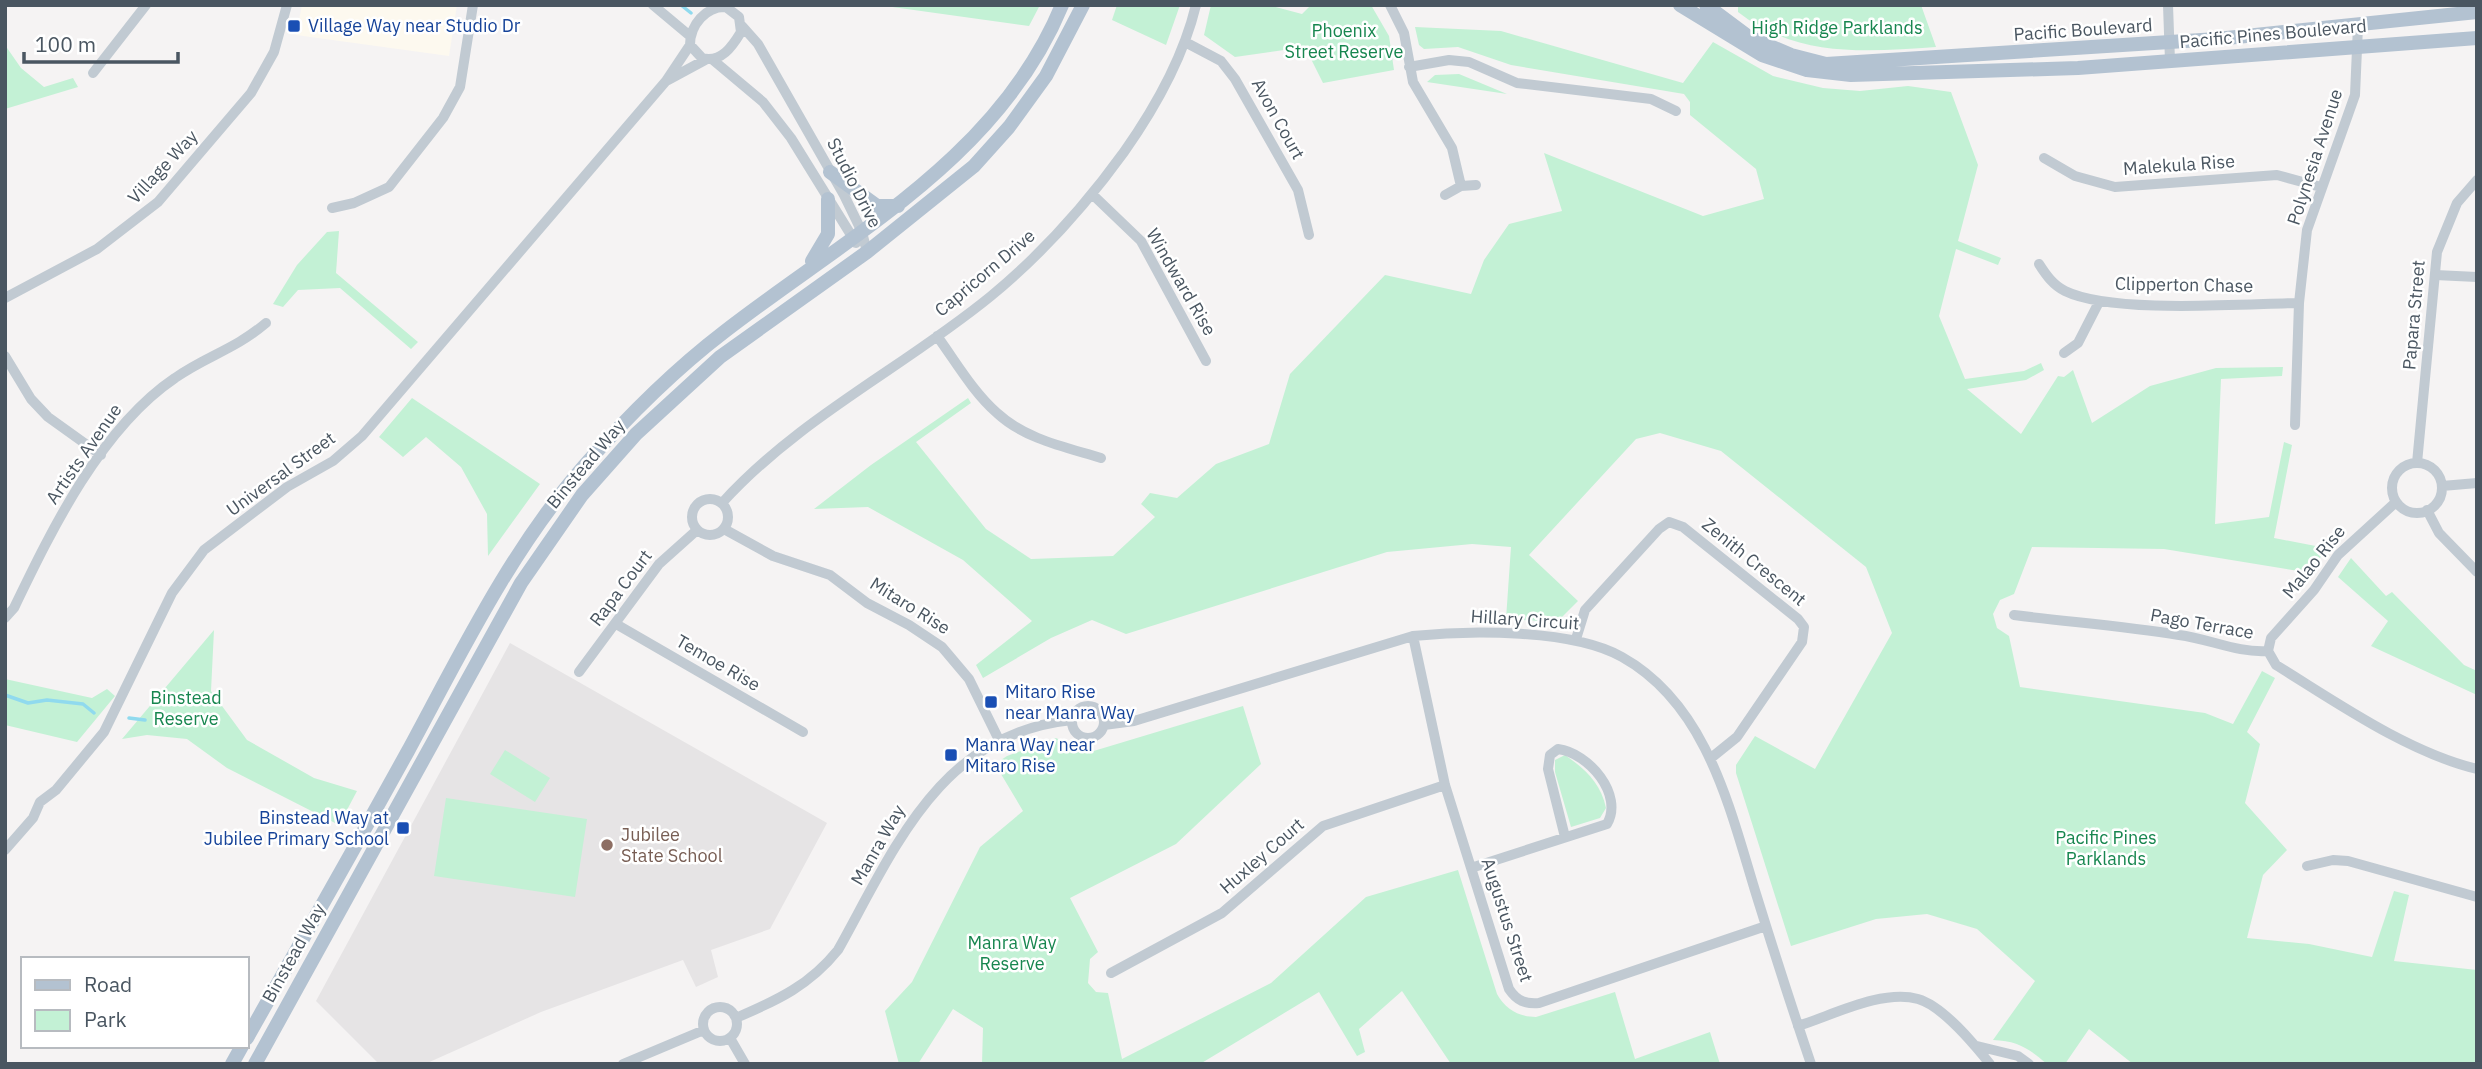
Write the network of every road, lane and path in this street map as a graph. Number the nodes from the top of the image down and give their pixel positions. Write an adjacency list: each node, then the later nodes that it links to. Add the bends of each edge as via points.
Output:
1 (146, 5): 24 (street)
2 (287, 5): 45 (street, Village Way, via 274,52 251,93 158,202 97,249)
3 (473, 5): 37 (street, via 460,87 443,118 388,187)
4 (653, 5): 17 (street)
5 (1062, 5): 36 (main road, Binstead Way, via 1029,69 995,116)
6 (1083, 5): 40 (main road, Binstead Way, via 1046,76 1009,127 974,166)
7 (1196, 5): 18 (street, Capricorn Drive)
8 (1390, 5): 23 (street, via 1404,33)
9 (1680, 5): 22 (main road, Pacific Pines Boulevard, via 1742,45 1784,64 1851,75)
10 (1706, 5): 19 (main road, Pacific Boulevard, via 1749,37 1826,64)
11 (2168, 5): 19 (street)
12 (713, 7): 14 (street, via 726,7); 17 (street, via 699,21)
13 (2477, 12): 15 (main road, Pacific Boulevard)
14 (741, 16): 21 (street, via 734,44); 28 (street, Studio Drive)
15 (2358, 26): 19 (main road, Pacific Boulevard); 20 (street, Polynesia Avenue)
16 (2477, 38): 20 (main road, Pacific Pines Boulevard)
17 (690, 41): 21 (street, via 697,56); 25 (street, Universal Street)
18 (1185, 42): 33 (street, Capricorn Drive, via 1153,107); 39 (street, Avon Court, via 1220,61 1235,79 1298,190)
19 (2170, 43): 22 (street)
20 (2358, 46): 22 (main road, Pacific Pines Boulevard); 32 (street, Polynesia Avenue, via 2358,80 2350,117)
21 (709, 60): 25 (street, Universal Street); 35 (street, Studio Drive, via 763,102)
22 (2170, 61)
23 (1409, 66): 26 (street, via 1469,62 1517,83 1651,99); 31 (street, via 1421,98 1452,148)
24 (93, 73)
25 (666, 81): 80 (street, Universal Street, via 362,436 204,551 172,593 104,732 57,790 40,802 33,818)
26 (1676, 111)
27 (2044, 158): 32 (street, Malekula Rise, via 2075,176 2115,187 2277,175)
28 (830, 172): 36 (main road, via 877,206); 38 (street, Studio Drive)
29 (2477, 180): 42 (street, Papara Street, via 2457,203 2445,229)
30 (1476, 185): 31 (street)
31 (1461, 186): 34 (street)
32 (2321, 187): 47 (street, Polynesia Avenue, via 2307,230)
33 (1093, 195): 49 (street, Capricorn Drive, via 1022,269); 52 (street, Windward Rise, via 1141,242)
34 (1445, 195)
35 (828, 199): 38 (street, Studio Drive); 44 (main road, via 826,242)
36 (898, 206): 38 (main road, Binstead Way)
37 (332, 208)
38 (857, 235): 40 (street, Studio Drive); 44 (main road, Binstead Way)
39 (1310, 235)
40 (867, 253): 95 (main road, Binstead Way, via 711,365 636,434 582,495 514,594)
41 (2039, 264): 46 (street, Clipperton Chase, via 2064,290)
42 (2435, 275): 43 (street); 56 (street, Papara Street)
43 (2477, 277)
44 (792, 282): 89 (main road, Binstead Way, via 692,357 649,396 580,470 528,539 480,617)
45 (5, 298)
46 (2099, 302): 47 (street, Clipperton Chase); 50 (street, via 2078,343)
47 (2299, 303): 53 (street, Polynesia Avenue)
48 (266, 323): 54 (street, Artists Avenue, via 243,343 175,377 134,412)
49 (937, 336): 55 (street, via 997,413 1039,438); 60 (street, Capricorn Drive, via 814,420)
50 (2064, 353)
51 (5, 356): 54 (street, via 39,408)
52 (1206, 361)
53 (2295, 425)
54 (101, 455): 66 (street, Artists Avenue)
55 (1101, 458)
56 (2417, 463): 58 (street, via 2434,469); 59 (street, via 2408,464 2395,476 2392,494)
57 (2477, 483): 58 (street)
58 (2441, 486): 61 (street, via 2438,500)
59 (2396, 502): 61 (street, via 2410,512); 70 (street, Malao Rise, via 2338,555 2271,638)
60 (722, 503): 62 (street, via 728,514); 63 (street, via 708,499 696,506 692,517)
61 (2427, 510): 64 (street, via 2439,533)
62 (724, 529): 63 (street, via 710,535); 75 (street, Mitaro Rise, via 773,556 830,575 867,603 942,647 969,679)
63 (697, 530): 67 (street, Rapa Court, via 659,564)
64 (2477, 572)
65 (2014, 615): 70 (street, Pago Terrace)
66 (5, 618)
67 (616, 624): 71 (street, Rapa Court); 74 (street, Temoe Rise)
68 (1413, 636): 69 (street, Hillary Circuit, via 1449,632); 73 (street, Hillary Circuit, via 1134,721); 78 (street, Augustus Street)
69 (1576, 639): 76 (street, Hillary Circuit, via 1623,657 1652,679 1682,712); 76 (street, Zenith Crescent, via 1585,610 1670,522 1683,527 1798,619 1804,627 1802,642 1737,737)
70 (2268, 651): 77 (street, Pago Terrace, via 2276,665 2369,722 2436,755)
71 (579, 672)
72 (1072, 720): 73 (street, via 1074,732 1085,738 1097,736); 73 (street, via 1077,710 1093,707 1102,714); 75 (street, Manra Way, via 1034,725)
73 (1104, 725)
74 (803, 732)
75 (999, 740): 86 (street, Manra Way, via 954,770 915,814 824,968 790,995)
76 (1711, 758): 84 (street, Hillary Circuit)
77 (2477, 769)
78 (1445, 785): 82 (street, Augustus Street); 85 (street, Huxley Court, via 1324,826 1222,913)
79 (1565, 837): 79 (street, via 1548,769 1550,755 1558,749 1569,750 1592,765 1612,799 1614,812 1607,824); 82 (street)
80 (5, 850)
81 (2307, 866): 83 (street, via 2347,861)
82 (1471, 868): 84 (street, Augustus Street, via 1509,989 1530,1004)
83 (2477, 897)
84 (1766, 926): 87 (street, Hillary Circuit)
85 (1111, 973)
86 (736, 1018): 88 (street, via 726,1008 716,1007 706,1014); 90 (street, via 737,1029)
87 (1798, 1026): 91 (street, via 1872,1002 1905,997 1939,1010); 98 (street, Hillary Circuit)
88 (704, 1030): 90 (street, via 715,1041); 96 (street)
89 (248, 1036)
90 (730, 1038): 97 (street)
91 (1975, 1045): 93 (street); 99 (street)
92 (241, 1048): 94 (main road)
93 (2022, 1062)
94 (232, 1064)
95 (255, 1064)
96 (623, 1064)
97 (745, 1064)
98 (1811, 1064)
99 (1990, 1064)

